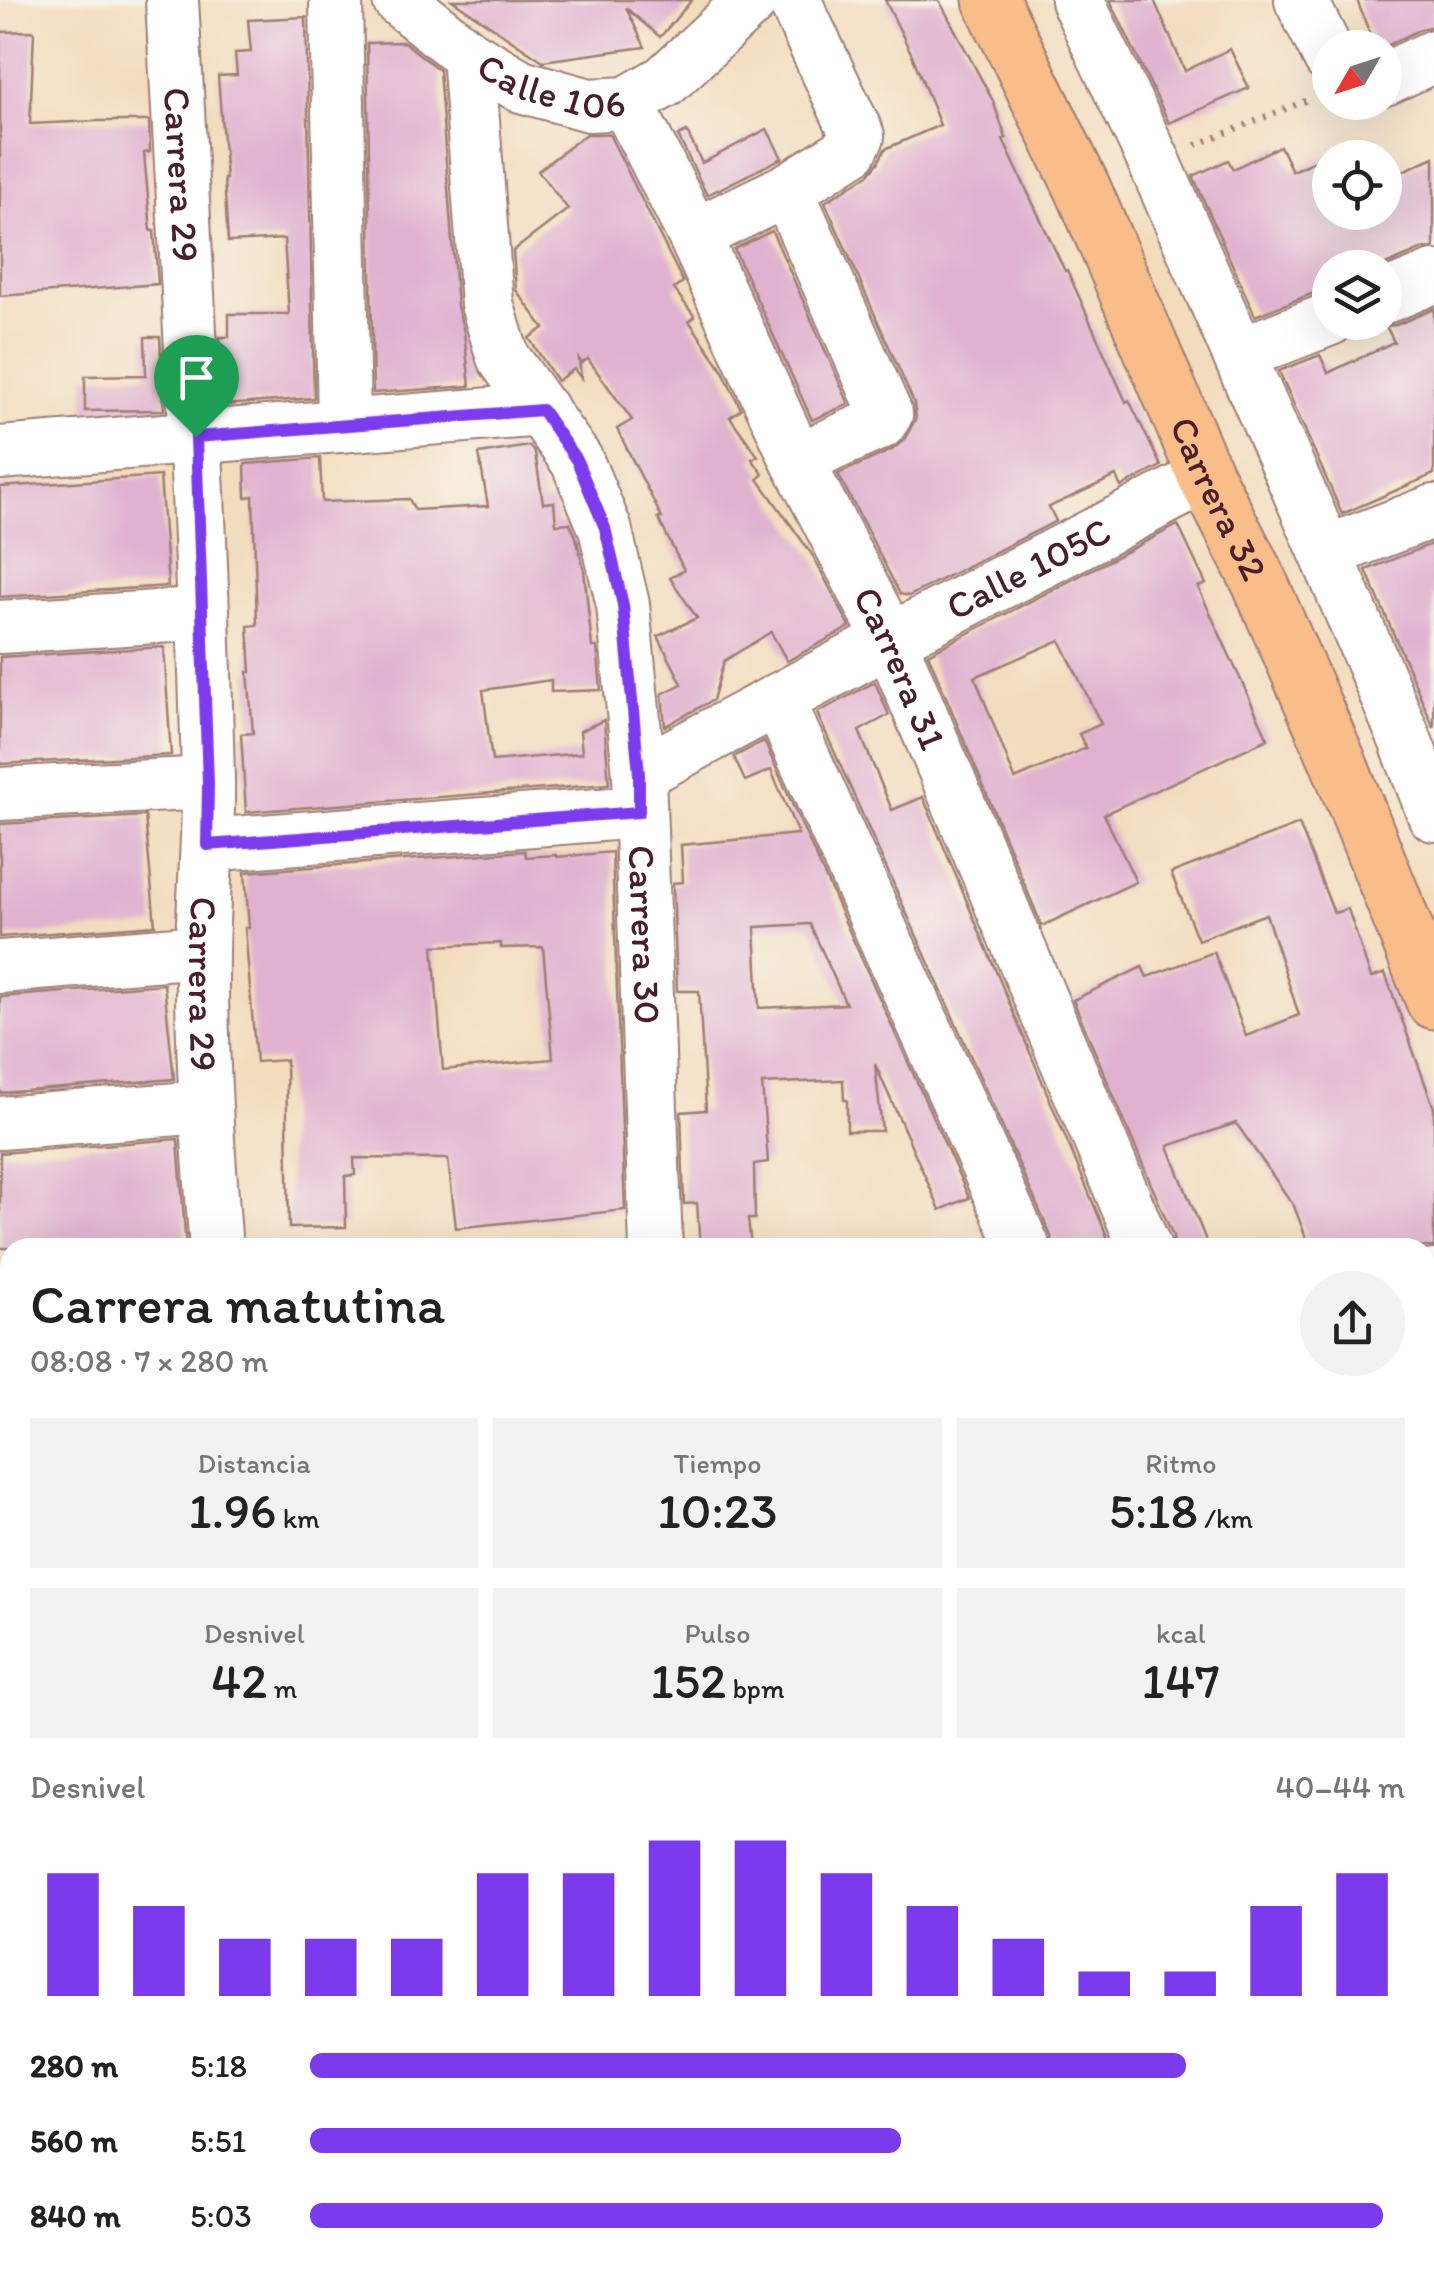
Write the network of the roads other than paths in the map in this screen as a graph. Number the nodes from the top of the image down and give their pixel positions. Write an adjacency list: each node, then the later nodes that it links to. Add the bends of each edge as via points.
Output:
1 (172, 0): 22 (street, Carrera 29)
2 (336, 0): 21 (street)
3 (398, 0): 10 (street, Calle 106)
4 (752, 0): 13 (street, Calle 106, via 665,81)
5 (794, 0): 14 (street, via 858,136 851,150)
6 (991, 0): 25 (main road, Carrera 32, via 1083,189)
7 (1077, 0): 35 (street, via 1326,553)
8 (1301, 0): 9 (street)
9 (1312, 43)
10 (468, 55): 13 (street, Calle 106, via 521,86 589,105); 20 (street, Carrera 30, via 486,304 503,357)
11 (1434, 56): 12 (street)
12 (1402, 71)
13 (627, 103): 15 (street, Carrera 31)
14 (787, 190): 15 (street); 24 (street, via 886,414 880,423)
15 (694, 235): 24 (street, Carrera 31)
16 (1434, 277): 17 (street)
17 (1402, 290)
18 (1312, 325): 19 (street)
19 (1268, 343)
20 (542, 410): 21 (street); 33 (street, Carrera 30, via 577,461 605,528 623,605)
21 (344, 424): 22 (street)
22 (196, 437): 23 (street); 28 (street, Carrera 29)
23 (0, 452)
24 (797, 460): 30 (street, Carrera 31)
25 (1206, 477): 30 (street, Calle 105C); 39 (main road, Carrera 32, via 1259,581)
26 (1434, 512): 27 (street)
27 (1345, 545)
28 (203, 614): 29 (street); 32 (street, Carrera 29)
29 (0, 626)
30 (890, 640): 31 (street, Calle 105C); 45 (street, Carrera 31)
31 (778, 700): 33 (street, Calle 105C); 44 (street)
32 (208, 784): 34 (street); 36 (street, Carrera 29)
33 (639, 793): 36 (street, Calle 105C); 43 (street, Carrera 30)
34 (0, 794)
35 (1434, 815)
36 (207, 845): 37 (street, Carrera 29)
37 (202, 951): 38 (street); 40 (street, Carrera 29)
38 (0, 966)
39 (1430, 980)
40 (204, 1107): 41 (street); 42 (street, Carrera 29)
41 (0, 1123)
42 (215, 1238)
43 (656, 1238)
44 (1020, 1238)
45 (1141, 1238)

